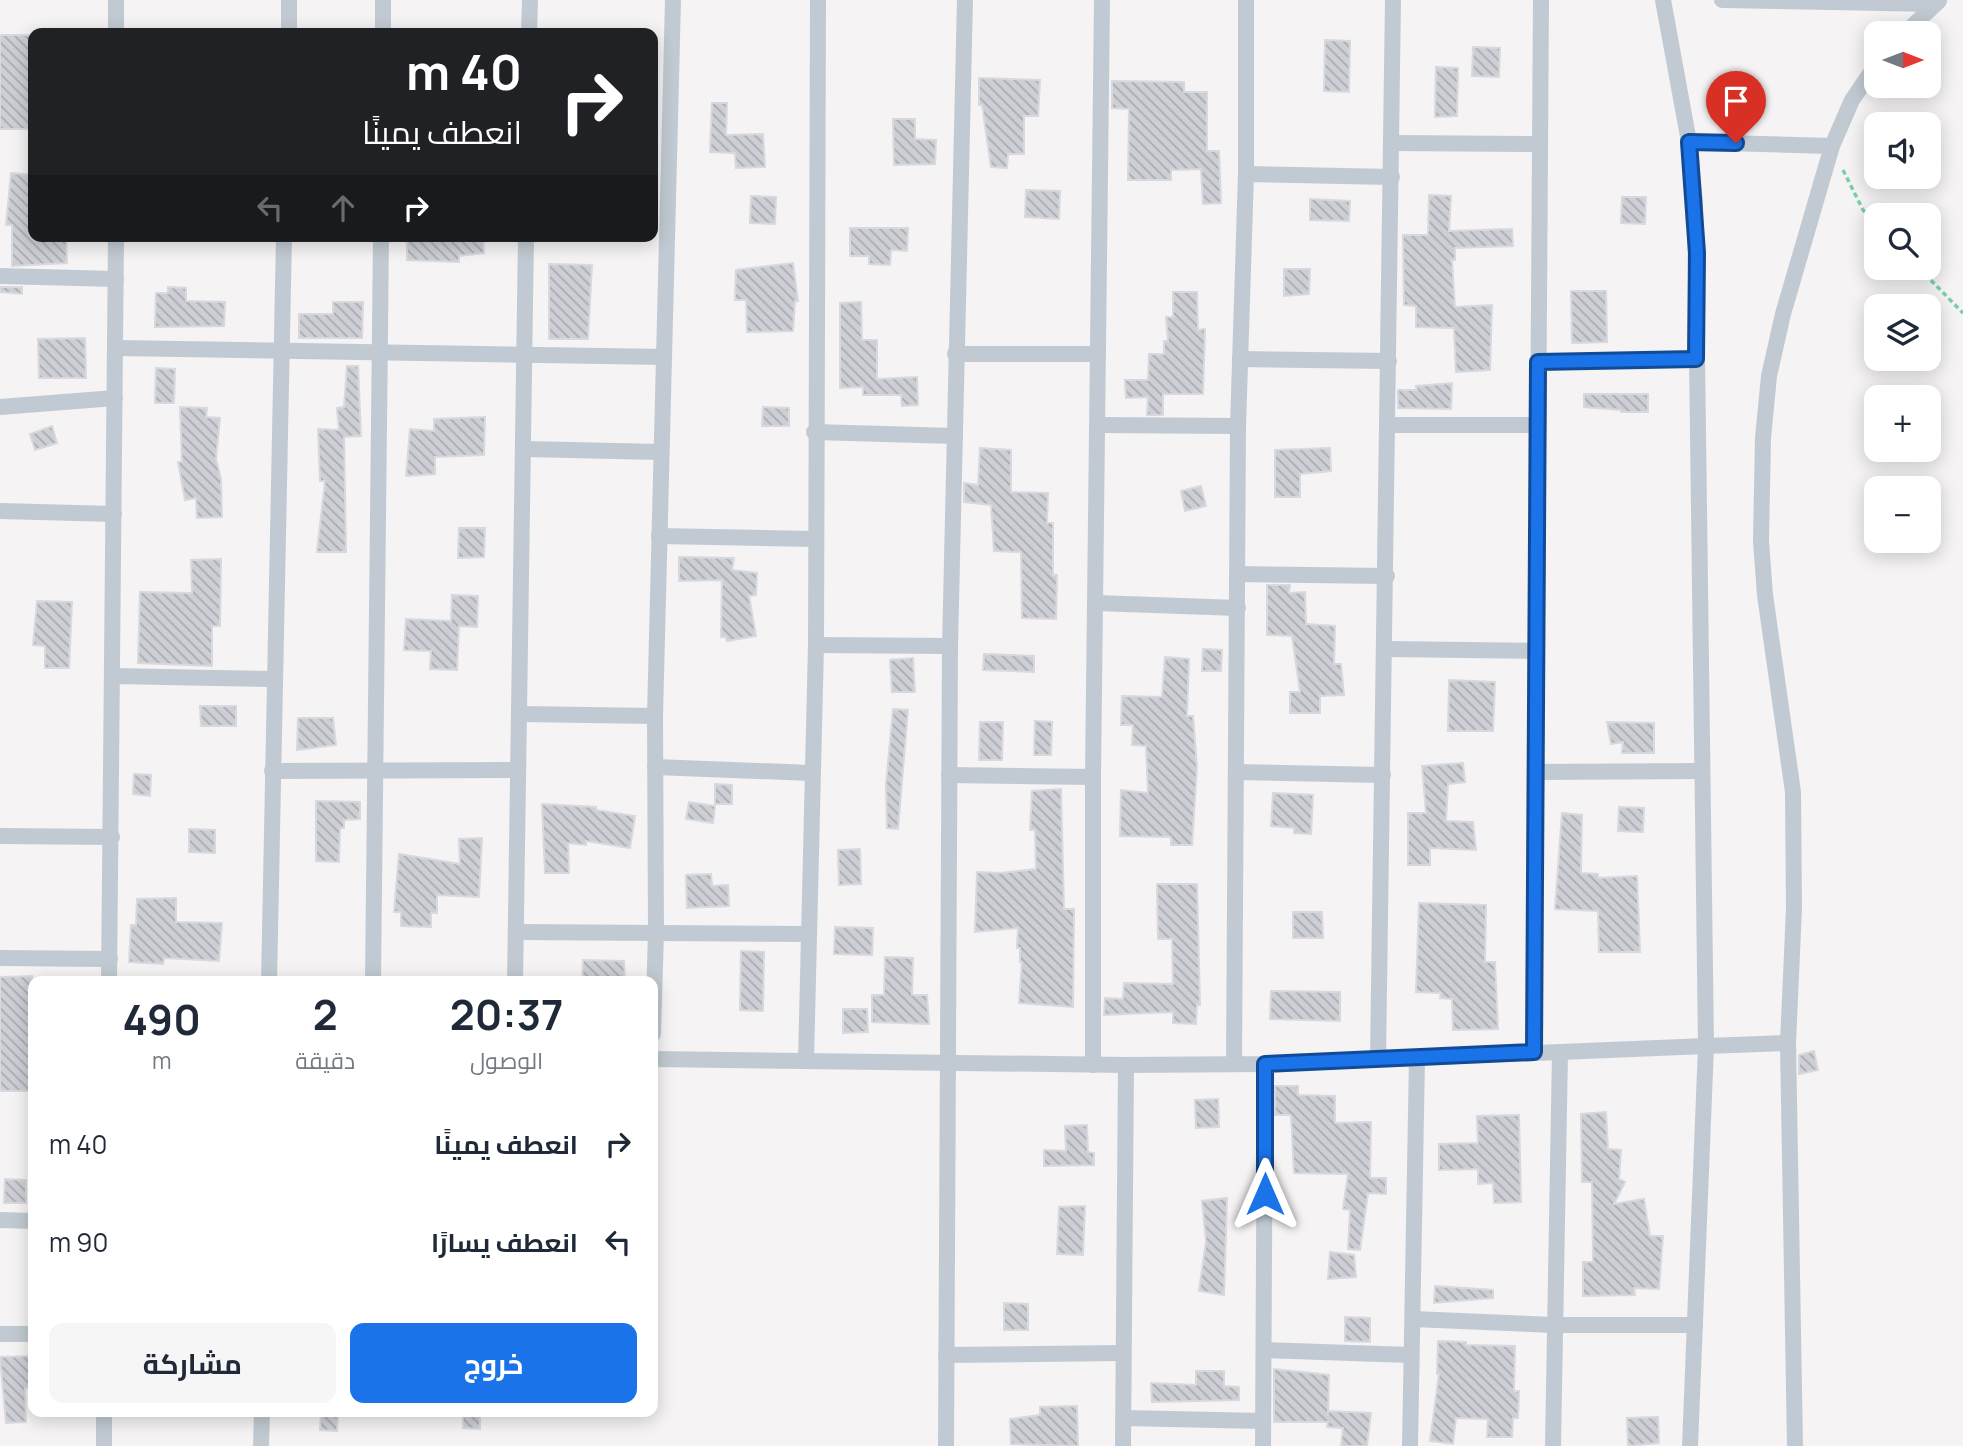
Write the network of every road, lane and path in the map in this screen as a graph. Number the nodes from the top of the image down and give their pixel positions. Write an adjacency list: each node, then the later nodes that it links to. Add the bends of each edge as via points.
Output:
1 (116, 0): 17 (street)
2 (289, 0): 18 (street)
3 (383, 0): 19 (street)
4 (530, 0): 20 (street)
5 (673, 0): 43 (street)
6 (818, 0): 54 (street)
7 (965, 0): 41 (street)
8 (1102, 0): 42 (street)
9 (1246, 0): 26 (street)
10 (1393, 0): 23 (street)
11 (1541, 0): 24 (street)
12 (1662, 0): 22 (street)
13 (1722, 0): 14 (street)
14 (1842, 1): 15 (street)
15 (1938, 2): 16 (street)
16 (1918, 21)
17 (116, 28)
18 (289, 28)
19 (383, 28)
20 (529, 28)
21 (1864, 82): 25 (street)
22 (1689, 142): 25 (street); 45 (street, via 1697,253)
23 (1392, 143): 24 (street); 27 (street)
24 (1540, 144): 47 (street)
25 (1832, 146): 28 (path); 97 (street, via 1783,314 1769,376 1763,438 1765,595 1793,792)
26 (1246, 174): 27 (street); 44 (street)
27 (1392, 177): 46 (street)
28 (1864, 211)
29 (116, 242): 34 (street)
30 (284, 242): 38 (street)
31 (381, 242): 39 (street)
32 (526, 242): 40 (street)
33 (0, 276): 34 (street)
34 (116, 279): 37 (street)
35 (1931, 280): 36 (path)
36 (1963, 313)
37 (116, 348): 38 (street); 48 (street)
38 (282, 350): 39 (street); 71 (street)
39 (380, 352): 40 (street); 75 (street)
40 (524, 353): 43 (street); 56 (street)
41 (955, 354): 42 (street); 55 (street)
42 (1098, 354): 50 (street)
43 (664, 357): 57 (street)
44 (1240, 359): 46 (street); 53 (street)
45 (1696, 359): 47 (street); 78 (street)
46 (1389, 361): 51 (street)
47 (1538, 362): 52 (street)
48 (116, 398): 49 (street); 59 (street)
49 (0, 407)
50 (1098, 425): 53 (street); 64 (street)
51 (1389, 425): 52 (street); 63 (street)
52 (1538, 425): 69 (street)
53 (1238, 426): 62 (street)
54 (814, 432): 55 (street); 61 (street)
55 (955, 436): 67 (street)
56 (525, 449): 57 (street); 72 (street)
57 (660, 452): 60 (street)
58 (0, 511): 59 (street)
59 (114, 514): 70 (street)
60 (659, 536): 61 (street); 73 (street)
61 (814, 539): 66 (street)
62 (1238, 574): 63 (street); 65 (street)
63 (1387, 576): 68 (street)
64 (1096, 603): 65 (street); 84 (street)
65 (1238, 608): 79 (street)
66 (816, 645): 67 (street); 81 (street)
67 (950, 646): 82 (street)
68 (1386, 649): 69 (street); 83 (street)
69 (1536, 651): 80 (street)
70 (112, 676): 71 (street); 86 (street)
71 (274, 679): 77 (street)
72 (520, 714): 73 (street); 76 (street)
73 (655, 716): 74 (street)
74 (655, 767): 81 (street); 87 (street)
75 (377, 768): 76 (street); 77 (street); 94 (street)
76 (518, 770): 88 (street)
77 (272, 771): 93 (street)
78 (1702, 771): 80 (street); 98 (street)
79 (1236, 772): 83 (street); 106 (street)
80 (1535, 772): 99 (street)
81 (811, 773): 89 (street)
82 (949, 775): 84 (street); 105 (street)
83 (1383, 775): 103 (street)
84 (1093, 777): 108 (street)
85 (0, 836): 86 (street)
86 (112, 837): 91 (street)
87 (656, 931): 88 (street); 89 (street); 96 (street)
88 (516, 932): 95 (street)
89 (808, 934): 104 (street)
90 (0, 958): 91 (street)
91 (110, 959): 92 (street)
92 (110, 976)
93 (269, 976)
94 (373, 976)
95 (515, 976)
96 (655, 976)
97 (1788, 1043): 98 (street); 133 (street)
98 (1706, 1046): 100 (street); 114 (street)
99 (1534, 1052): 100 (street); 101 (street)
100 (1560, 1052): 113 (street)
101 (1417, 1058): 103 (street); 112 (street)
102 (658, 1059): 104 (street)
103 (1378, 1059): 107 (street)
104 (806, 1061): 105 (street)
105 (949, 1063): 108 (street); 119 (street)
106 (1234, 1064): 107 (street); 109 (street)
107 (1265, 1064): 117 (street)
108 (1093, 1065): 109 (street)
109 (1126, 1065): 118 (street)
110 (0, 1220): 111 (street)
111 (28, 1221)
112 (1413, 1319): 113 (street); 120 (street)
113 (1554, 1325): 114 (street); 131 (street)
114 (1695, 1325): 132 (street)
115 (0, 1334): 116 (street)
116 (28, 1335)
117 (1265, 1350): 120 (street); 124 (street)
118 (1121, 1353): 119 (street); 123 (street)
119 (946, 1355): 127 (street)
120 (1410, 1355): 130 (street)
121 (104, 1417): 125 (street)
122 (262, 1417): 126 (street)
123 (1123, 1418): 124 (street); 128 (street)
124 (1263, 1421): 129 (street)
125 (104, 1446)
126 (261, 1446)
127 (946, 1446)
128 (1123, 1446)
129 (1263, 1446)
130 (1409, 1446)
131 (1553, 1446)
132 (1690, 1446)
133 (1795, 1446)

